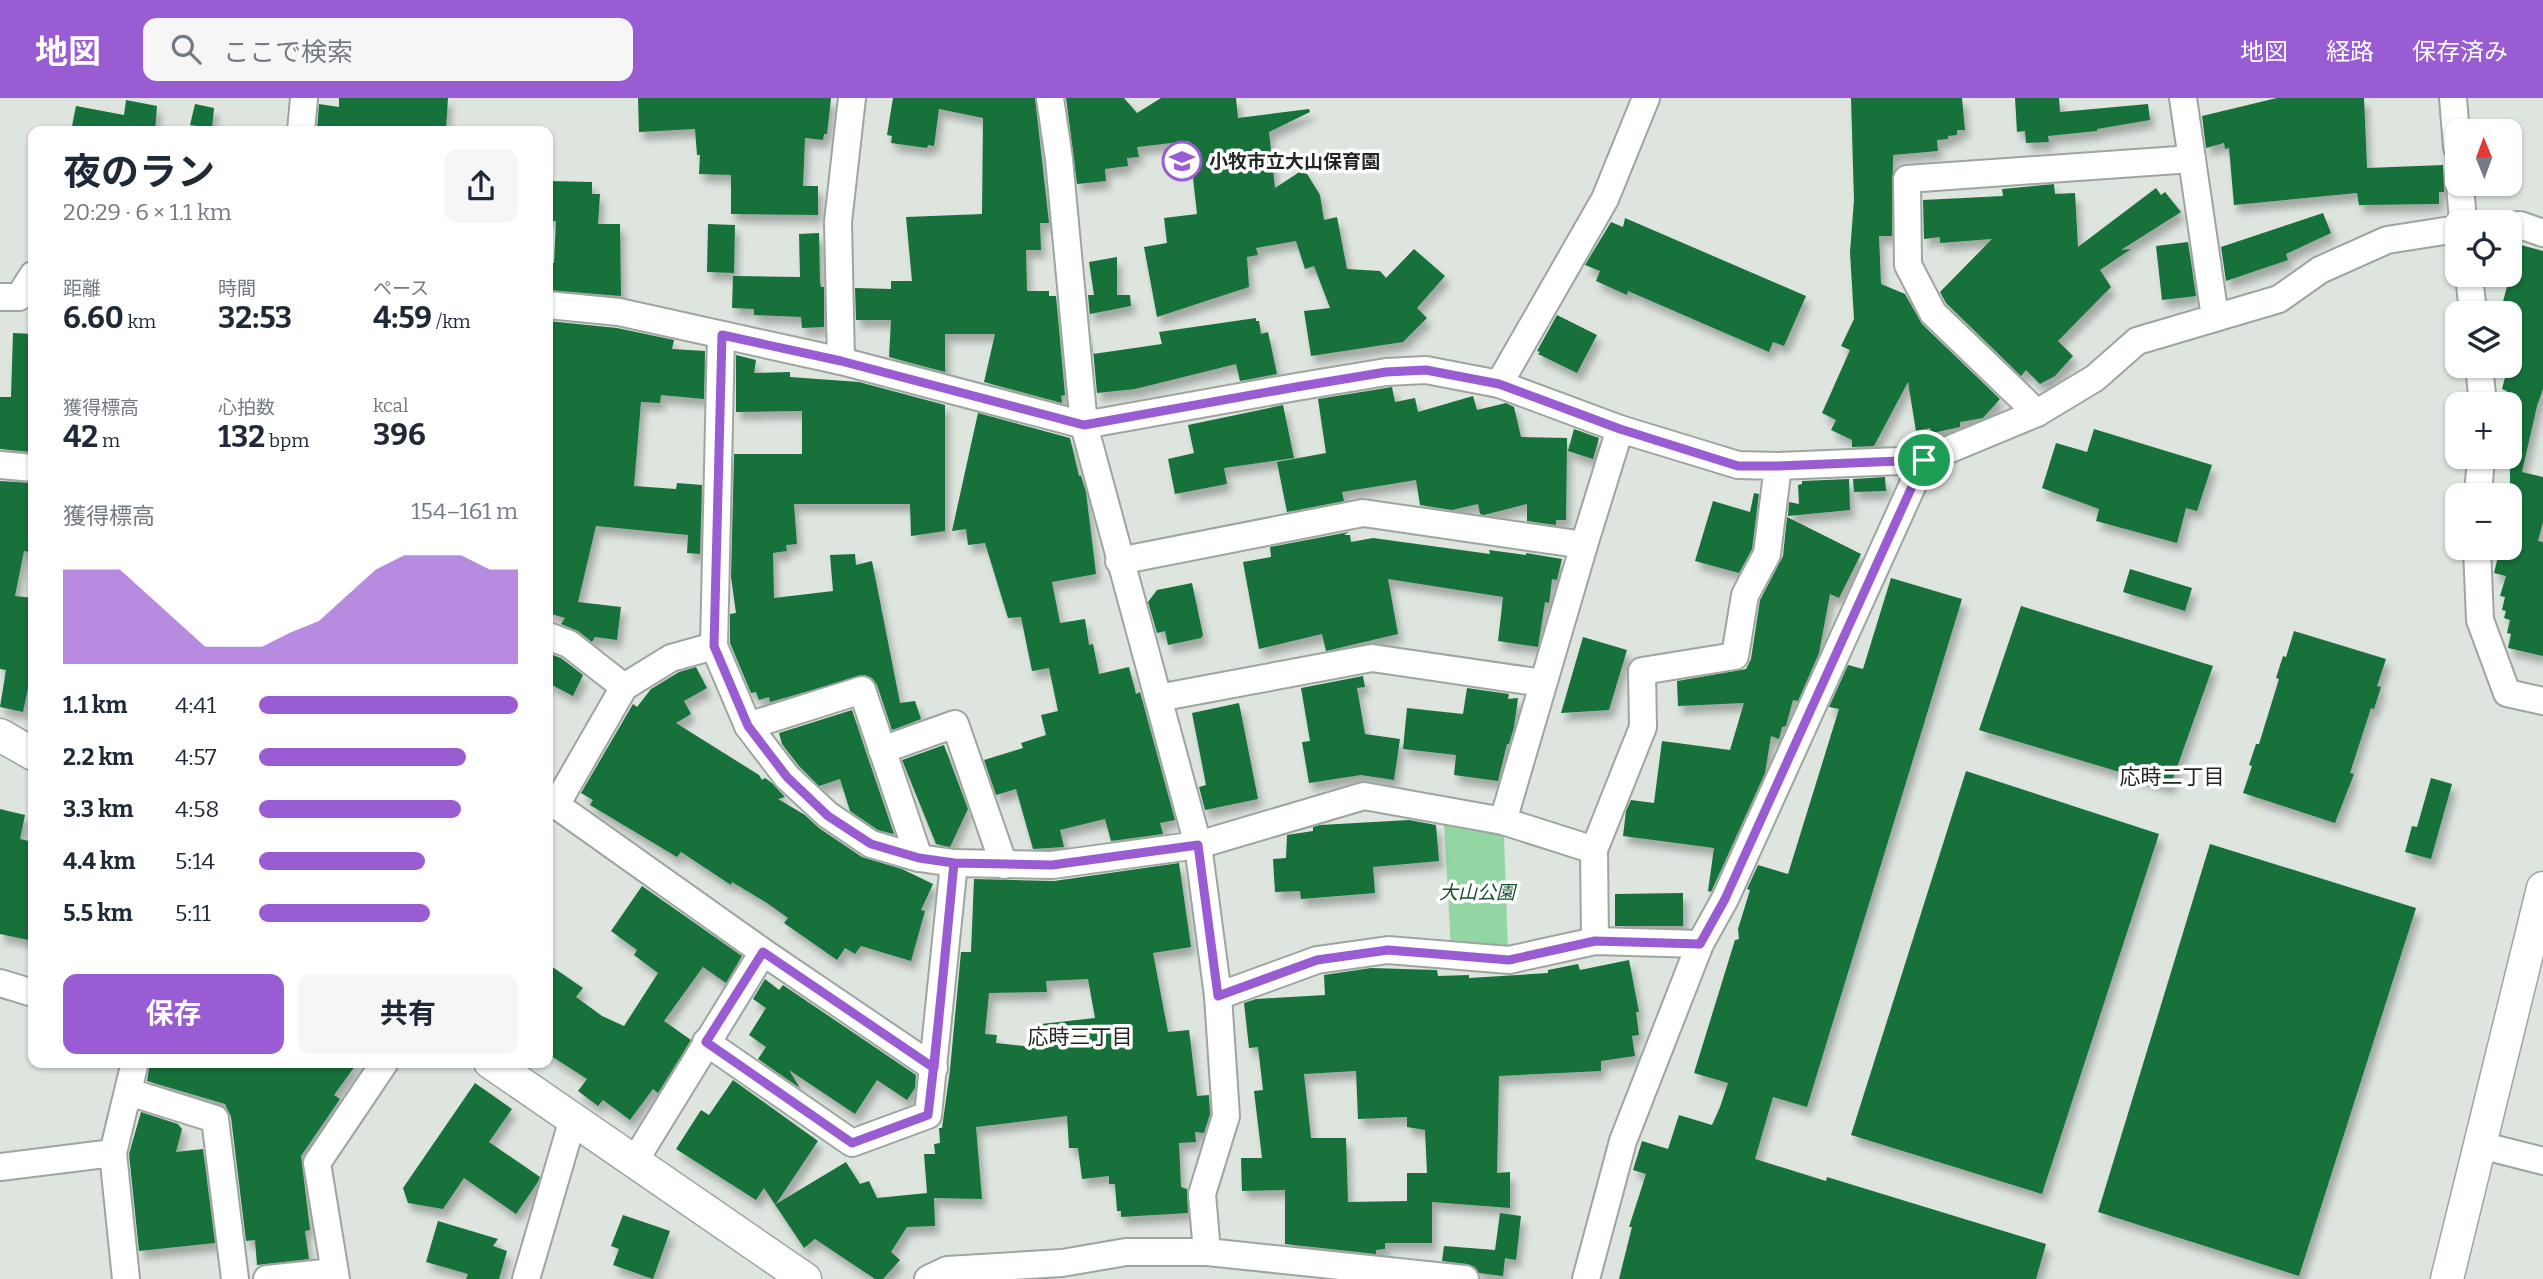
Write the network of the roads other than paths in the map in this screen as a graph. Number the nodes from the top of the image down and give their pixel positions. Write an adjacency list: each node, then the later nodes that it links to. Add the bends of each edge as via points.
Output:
1 (304, 98): 8 (street)
2 (852, 98): 18 (street, via 838,222)
3 (1050, 98): 21 (street)
4 (1646, 98): 19 (street, via 1605,199)
5 (2183, 98): 9 (street)
6 (2453, 98): 7 (street)
7 (2455, 119)
8 (301, 126)
9 (2192, 159): 16 (street); 20 (street, via 1907,179 1908,265 1933,313)
10 (2522, 226): 12 (street)
11 (2445, 231): 16 (street, via 2387,240 2320,270 2279,299)
12 (2543, 233)
13 (28, 283): 14 (street, via 19,297)
14 (0, 296)
15 (553, 305): 17 (street, via 619,312)
16 (2215, 317): 20 (street, via 2137,341 2095,378)
17 (722, 335): 18 (street); 31 (street)
18 (841, 361): 21 (street)
19 (1499, 384): 21 (street, via 1426,370 1386,372); 22 (street)
20 (2037, 413): 23 (street)
21 (1084, 425): 29 (street)
22 (1620, 429): 25 (street, via 1738,466); 27 (street)
23 (1924, 460): 25 (street); 48 (street, via 1725,899)
24 (0, 465): 26 (street)
25 (1778, 466): 42 (street, via 1767,555 1745,595 1735,656 1642,671 1643,727)
26 (28, 468)
27 (1584, 545): 29 (street, via 1363,513); 32 (street)
28 (2478, 560): 35 (street, via 2480,620 2507,693)
29 (1119, 561): 34 (street)
30 (553, 638): 33 (street, via 569,644)
31 (714, 646): 33 (street, via 671,658); 36 (street)
32 (1543, 683): 34 (street, via 1372,658); 40 (street)
33 (624, 687): 49 (street, via 556,805)
34 (1158, 698): 41 (street)
35 (2543, 701)
36 (748, 726): 38 (street, via 862,690); 43 (street, via 787,777 828,816 871,844)
37 (0, 735): 39 (street)
38 (882, 750): 43 (street); 45 (street, via 955,724)
39 (28, 751)
40 (1503, 821): 41 (street, via 1364,796); 42 (street)
41 (1198, 845): 45 (street, via 1052,865); 52 (street)
42 (1594, 850): 47 (street)
43 (919, 858): 44 (street)
44 (954, 863): 45 (street); 57 (street)
45 (1004, 865)
46 (2543, 888): 60 (street)
47 (1595, 941): 48 (street); 52 (street, via 1509,960 1388,950 1317,960)
48 (1700, 944): 74 (street, via 1623,1141)
49 (763, 952): 53 (street); 57 (street)
50 (0, 984): 51 (street)
51 (28, 992)
52 (1218, 996): 65 (street, via 1226,1115 1202,1194)
53 (706, 1042): 57 (street, via 852,1143 928,1115); 63 (street)
54 (134, 1068): 58 (street)
55 (381, 1068): 66 (street, via 317,1163)
56 (499, 1068): 59 (street)
57 (934, 1068)
58 (129, 1092): 61 (street); 68 (street, via 215,1119)
59 (573, 1119): 63 (street); 70 (street)
60 (2480, 1145): 62 (street); 75 (street)
61 (113, 1153): 64 (street); 67 (street)
62 (2543, 1161)
63 (634, 1162): 71 (street)
64 (0, 1167)
65 (1207, 1252): 72 (street, via 1126,1252 1062,1263 947,1270); 73 (street)
66 (335, 1275): 69 (street)
67 (126, 1279)
68 (234, 1279)
69 (267, 1279)
70 (526, 1279)
71 (805, 1279)
72 (928, 1279)
73 (1465, 1279)
74 (1586, 1279)
75 (2446, 1279)

